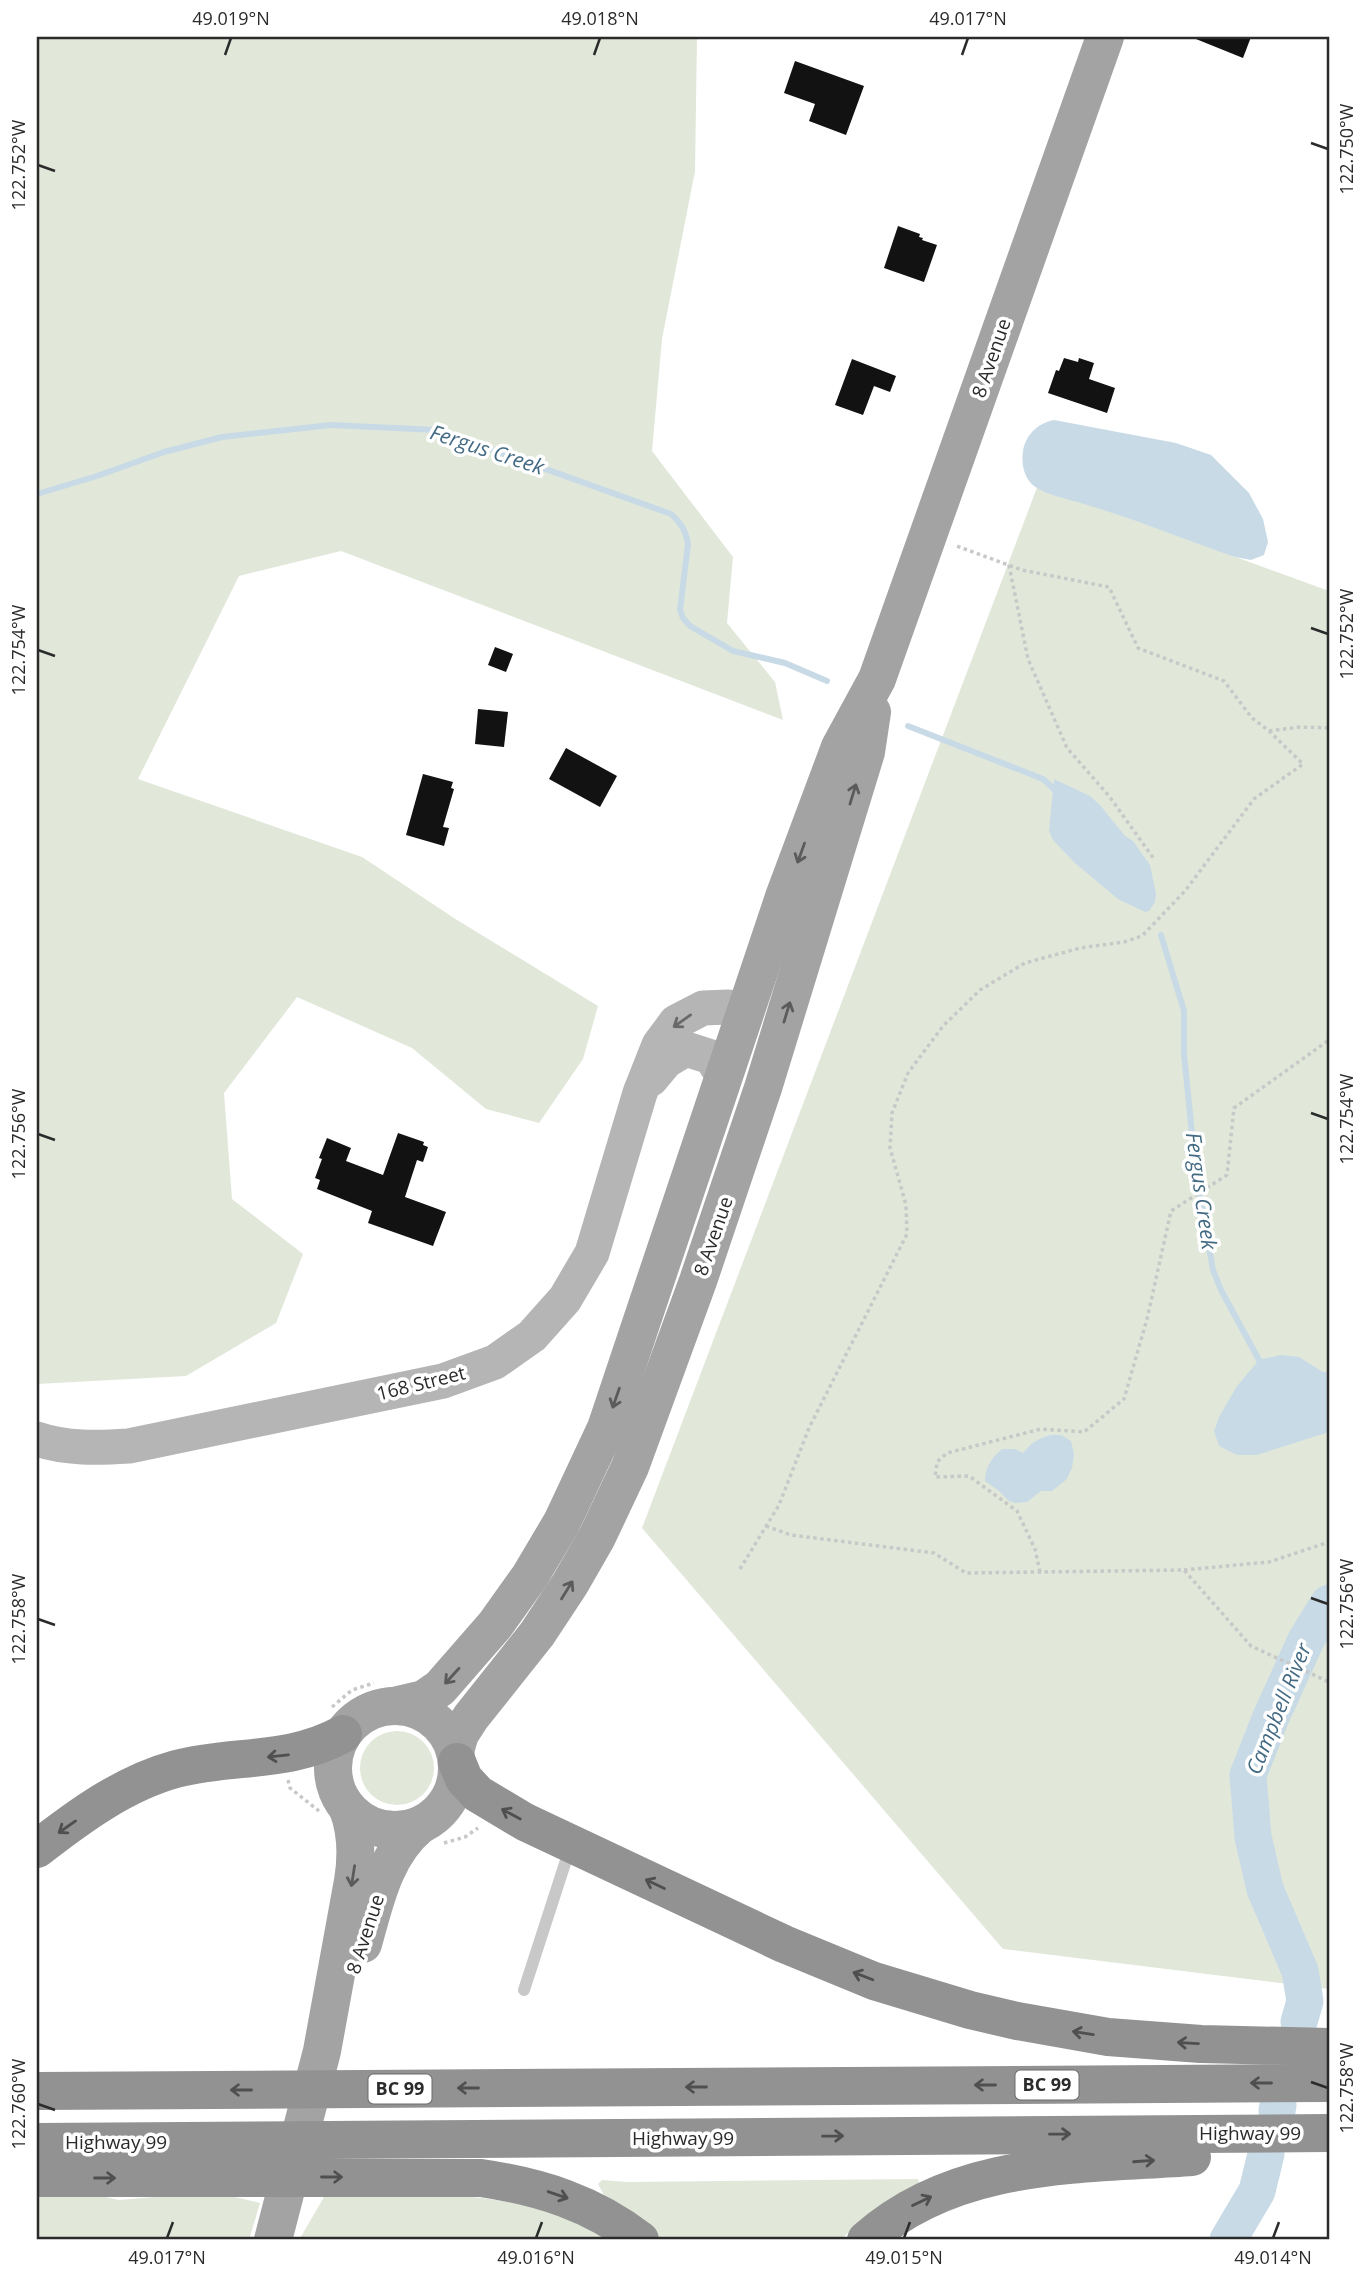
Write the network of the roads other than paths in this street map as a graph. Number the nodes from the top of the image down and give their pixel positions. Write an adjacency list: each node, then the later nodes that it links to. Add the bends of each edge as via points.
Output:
1 (1105, 37): 2 (main road, 8 Avenue)
2 (877, 679): 3 (main road, 8 Avenue, one-way to 3, via 840,747); 6 (main road, 8 Avenue, one-way to 2, via 815,921 866,752)
3 (746, 1012): 4 (main road, 8 Avenue); 5 (main road, 168 Street, one-way to 5, via 703,1008 676,1022 659,1045); 6 (main road, via 753,1039 749,1080 650,1362)
4 (724, 1078): 5 (main road, 168 Street, via 711,1057 686,1049 666,1061); 8 (main road, 8 Avenue, one-way to 8, via 606,1428 562,1522 495,1625 445,1683 424,1699)
5 (640, 1093): 7 (main road, 168 Street, via 592,1253 557,1308 532,1336 495,1362 443,1381 129,1446 78,1447)
6 (653, 1407): 10 (main road, 8 Avenue, one-way to 6, via 460,1734 579,1570 627,1475)
7 (37, 1439)
8 (386, 1694): 9 (main road, via 378,1708 354,1721); 10 (main road, via 430,1717 445,1731)
9 (333, 1724): 11 (main road, via 333,1770 339,1797); 14 (highway, one-way to 14, via 317,1746 290,1755 211,1762 144,1781)
10 (456, 1756): 12 (main road, via 456,1783 448,1801); 13 (highway, one-way to 10, via 485,1799 468,1783)
11 (348, 1810): 12 (main road, via 382,1829); 17 (main road, 8 Avenue, one-way to 17, via 355,1830 354,1871)
12 (420, 1825): 17 (main road, 8 Avenue, via 400,1844 388,1865 362,1950)
13 (572, 1844): 15 (lane); 16 (highway, one-way to 13, via 1150,2042 1061,2030 970,2010 828,1963)
14 (37, 1849)
15 (524, 1990)
16 (1329, 2047)
17 (322, 2051): 24 (main road, 8 Avenue)
18 (1329, 2083): 19 (highway, BC 99, one-way to 19)
19 (37, 2091)
20 (1329, 2133): 21 (highway, Highway 99, one-way to 20)
21 (37, 2142)
22 (1329, 2152): 26 (highway, one-way to 22, via 922,2201 1006,2174 1221,2155)
23 (37, 2178): 25 (highway, one-way to 25, via 481,2178 569,2199)
24 (277, 2223)
25 (640, 2240)
26 (866, 2240)

